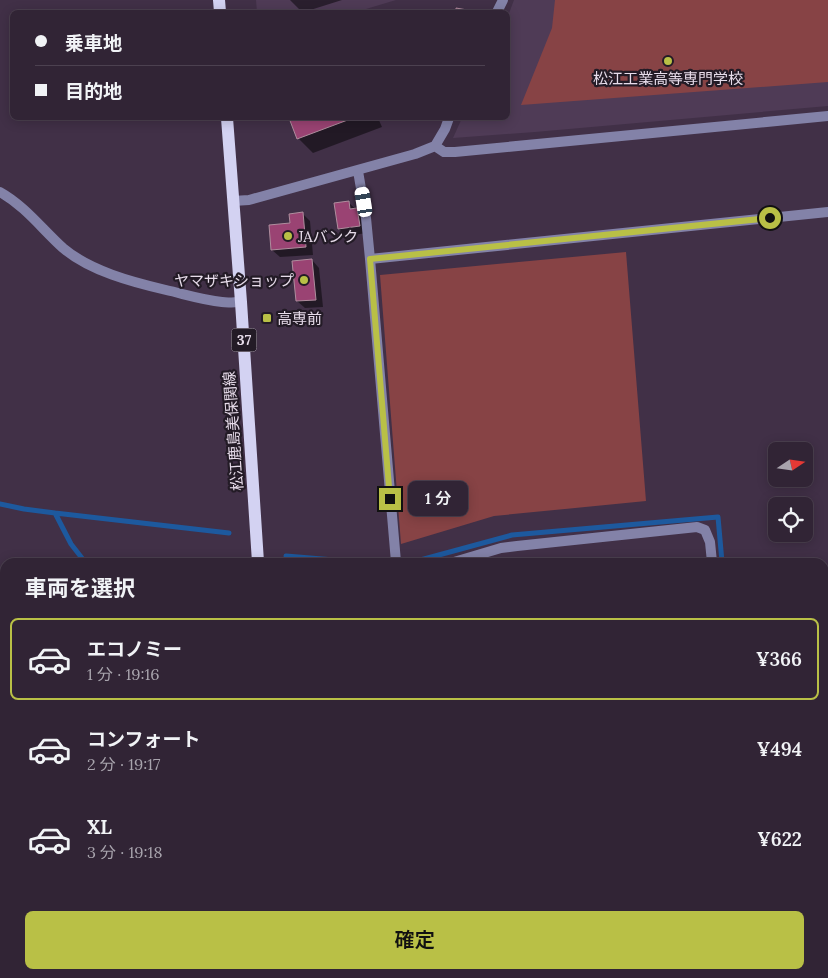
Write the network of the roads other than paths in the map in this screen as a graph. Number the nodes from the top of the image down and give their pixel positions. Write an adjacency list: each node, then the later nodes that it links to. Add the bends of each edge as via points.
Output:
1 (828, 116): 4 (street, via 455,152 444,152)
2 (227, 120): 7 (main road, 松江鹿島美保関線 / 37)
3 (448, 120): 4 (street)
4 (435, 146): 5 (street)
5 (358, 171): 7 (street, via 249,200); 9 (street)
6 (0, 192): 10 (street, via 24,209 64,249 92,267 131,281 202,299)
7 (234, 201): 10 (main road, 松江鹿島美保関線 / 37)
8 (828, 212): 9 (street)
9 (370, 259): 12 (street)
10 (241, 302): 11 (main road, 松江鹿島美保関線 / 37)
11 (258, 558)
12 (396, 558)
13 (468, 558): 14 (street, via 502,548 697,527 705,530)
14 (712, 558)

